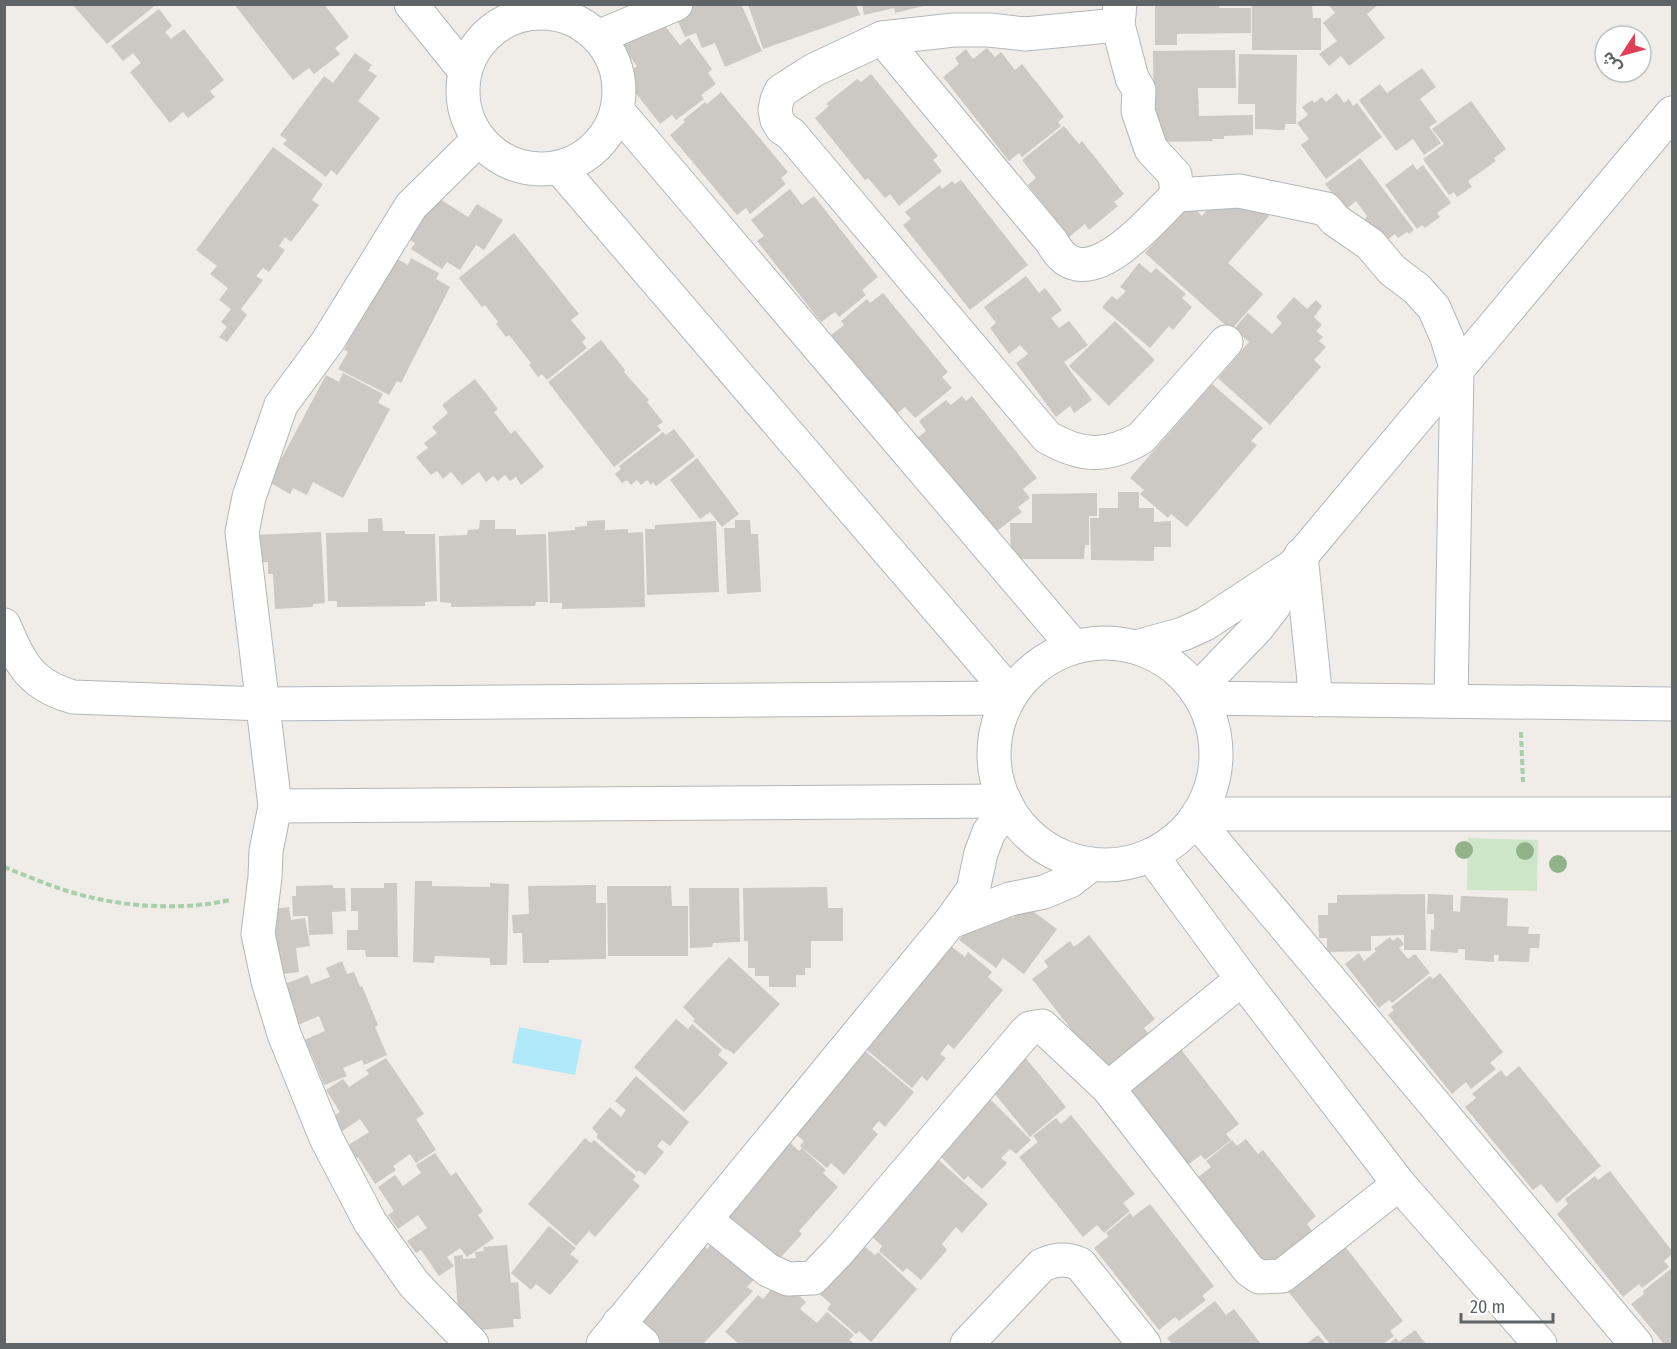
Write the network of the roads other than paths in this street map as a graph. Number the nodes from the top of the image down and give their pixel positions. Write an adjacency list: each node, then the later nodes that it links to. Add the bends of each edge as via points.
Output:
1 (411, 4): 7 (street)
2 (676, 4): 5 (street)
3 (523, 9): 5 (street, via 565,16); 7 (street, via 481,40)
4 (1119, 15): 6 (street, via 1025,34 954,30); 12 (street, via 1132,78 1139,90 1138,111 1151,148 1175,174)
5 (598, 38): 8 (street, via 617,71)
6 (882, 38): 12 (street, via 1056,250 1070,262 1091,266 1102,261); 13 (street, via 814,70 781,91 775,110 777,120 1047,437 1086,452 1127,446 1141,438)
7 (465, 71): 10 (street, via 464,107)
8 (617, 110): 11 (street, via 611,126 589,153); 17 (street)
9 (1672, 113): 14 (street)
10 (479, 139): 11 (street, via 492,152 524,167); 23 (street, via 411,206 328,341 281,405 249,497 242,532)
11 (559, 167): 20 (street)
12 (1177, 195): 14 (street, via 1239,191 1326,209 1335,220 1370,244 1434,308)
13 (1226, 342)
14 (1457, 370): 15 (street); 22 (street)
15 (1297, 560): 18 (street, via 1205,624); 19 (street, via 1274,606); 21 (street)
16 (4, 625): 23 (street, via 29,673 42,684 73,697)
17 (1074, 647): 18 (street, via 1094,643); 20 (street, via 1038,665)
18 (1136, 647): 19 (street, via 1170,664)
19 (1198, 694): 21 (street); 28 (street, via 1209,717 1216,757 1208,796)
20 (1010, 696): 23 (street); 25 (street, via 1001,714 994,749)
21 (1316, 700): 22 (street)
22 (1451, 701): 24 (street)
23 (262, 704): 26 (street)
24 (1672, 704)
25 (1006, 804): 26 (street); 30 (street, via 1020,824 1052,851); 31 (street, via 981,853 974,890)
26 (275, 806): 37 (street, via 266,850 258,934 284,1034 326,1138 370,1222 414,1284)
27 (1672, 814): 28 (street)
28 (1197, 817): 29 (street, via 1182,834); 41 (street)
29 (1151, 855): 30 (street, via 1112,865); 32 (street)
30 (1092, 864): 31 (street, via 1070,881 1044,892 1010,899)
31 (950, 922): 35 (street)
32 (1242, 979): 33 (street); 34 (street)
33 (1108, 1088): 34 (street, via 1249,1270 1259,1277 1282,1276); 35 (street, via 1042,1026 1030,1028 813,1278 788,1279 768,1270)
34 (1399, 1184): 40 (street)
35 (706, 1220): 36 (street)
36 (622, 1337)
37 (472, 1344)
38 (967, 1344): 39 (street, via 1042,1265 1064,1259 1080,1264)
39 (1144, 1344)
40 (1540, 1344)
41 (1636, 1344)

